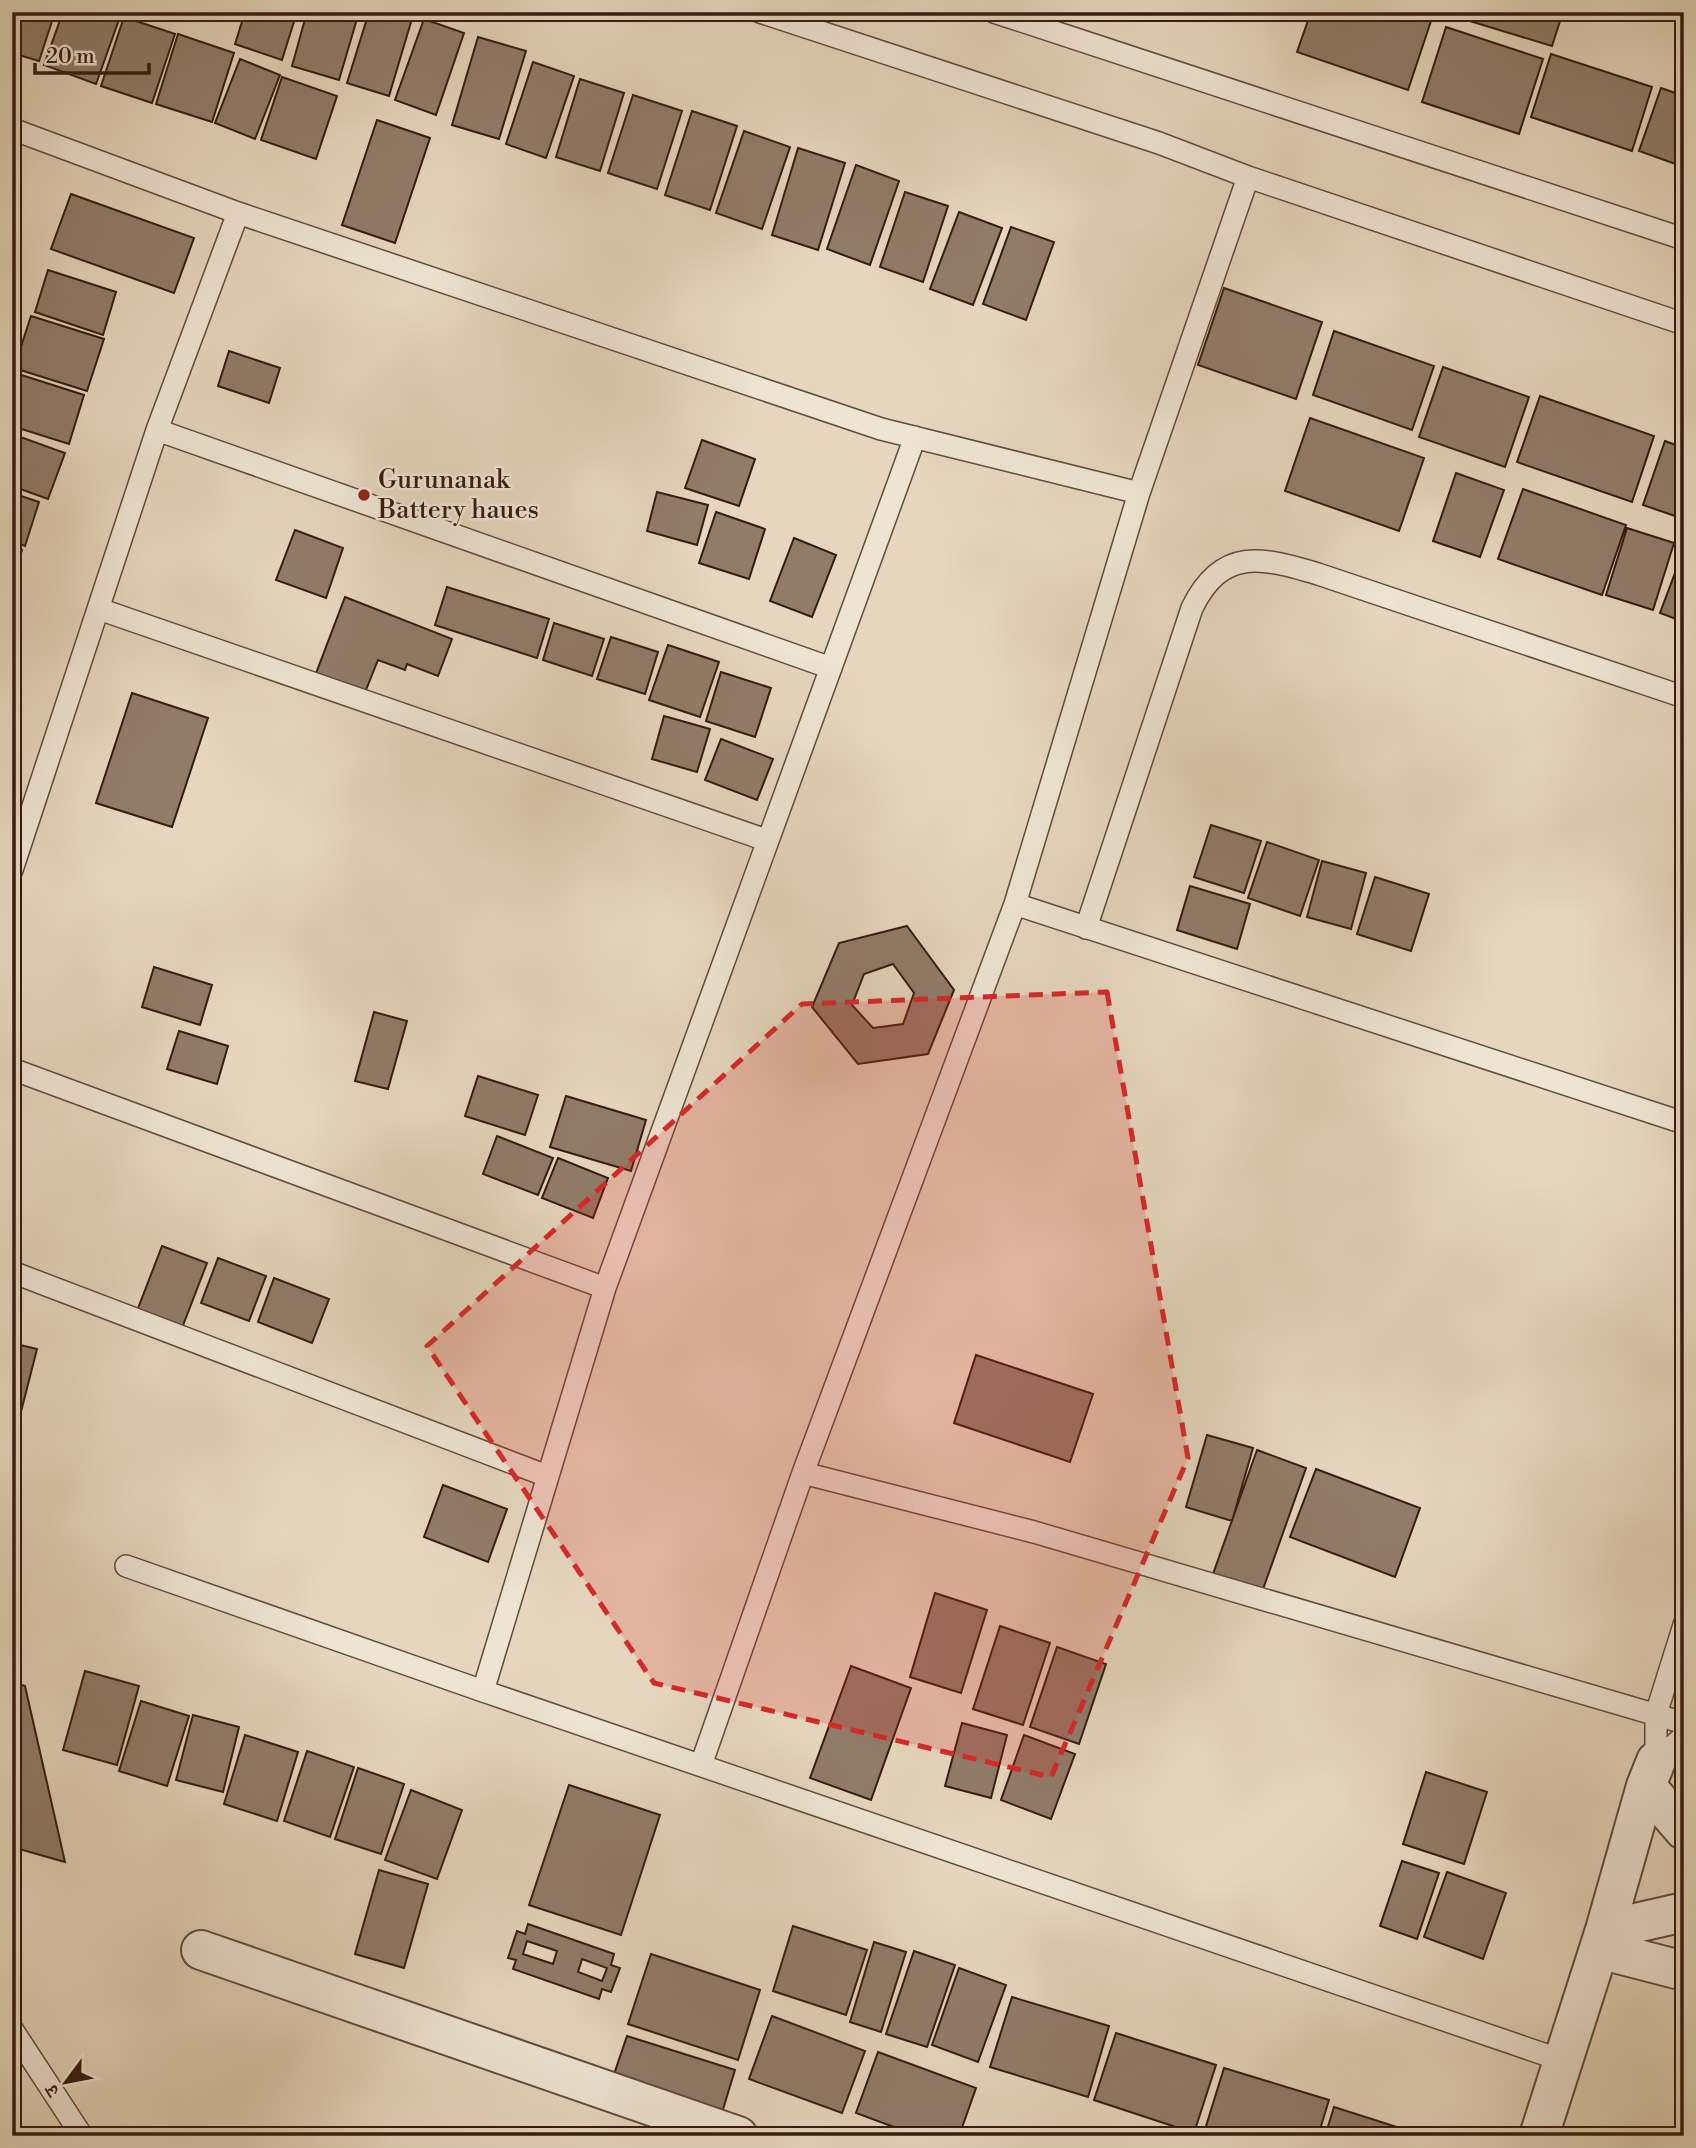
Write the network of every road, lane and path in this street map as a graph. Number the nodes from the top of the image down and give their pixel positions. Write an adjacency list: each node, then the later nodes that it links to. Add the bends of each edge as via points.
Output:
1 (760, 12): 3 (lane)
2 (994, 12): 7 (lane)
3 (810, 20): 5 (lane)
4 (12, 129): 6 (lane)
5 (1248, 177): 8 (lane); 11 (lane)
6 (238, 213): 9 (lane); 10 (lane)
7 (1684, 239)
8 (1684, 324)
9 (157, 430): 12 (lane); 13 (lane)
10 (915, 438): 11 (lane); 13 (lane)
11 (1139, 493): 17 (lane)
12 (99, 609): 15 (lane); 16 (lane)
13 (831, 668): 15 (lane)
14 (1684, 697): 18 (lane, via 1318,573 1272,561 1240,561 1220,569 1192,608)
15 (766, 841): 22 (lane)
16 (12, 870)
17 (1015, 904): 18 (lane); 23 (lane)
18 (1086, 928): 20 (lane)
19 (12, 1069): 22 (lane)
20 (1684, 1123)
21 (12, 1272): 24 (lane)
22 (605, 1288): 24 (lane)
23 (803, 1473): 28 (lane, via 1034,1532); 31 (lane)
24 (547, 1476): 27 (lane)
25 (126, 1566): 27 (lane)
26 (1684, 1625): 28 (lane)
27 (483, 1691): 31 (lane)
28 (1656, 1714): 29 (lane); 30 (lane)
29 (1684, 1723)
30 (1662, 1761): 32 (street); 34 (street)
31 (701, 1765): 38 (lane)
32 (1684, 1830)
33 (1684, 1912): 34 (street)
34 (1602, 1940): 36 (street); 38 (street)
35 (201, 1950): 40 (street)
36 (1684, 1971)
37 (12, 2029): 39 (lane)
38 (1564, 2062): 41 (street)
39 (82, 2136)
40 (737, 2136)
41 (1539, 2136)

